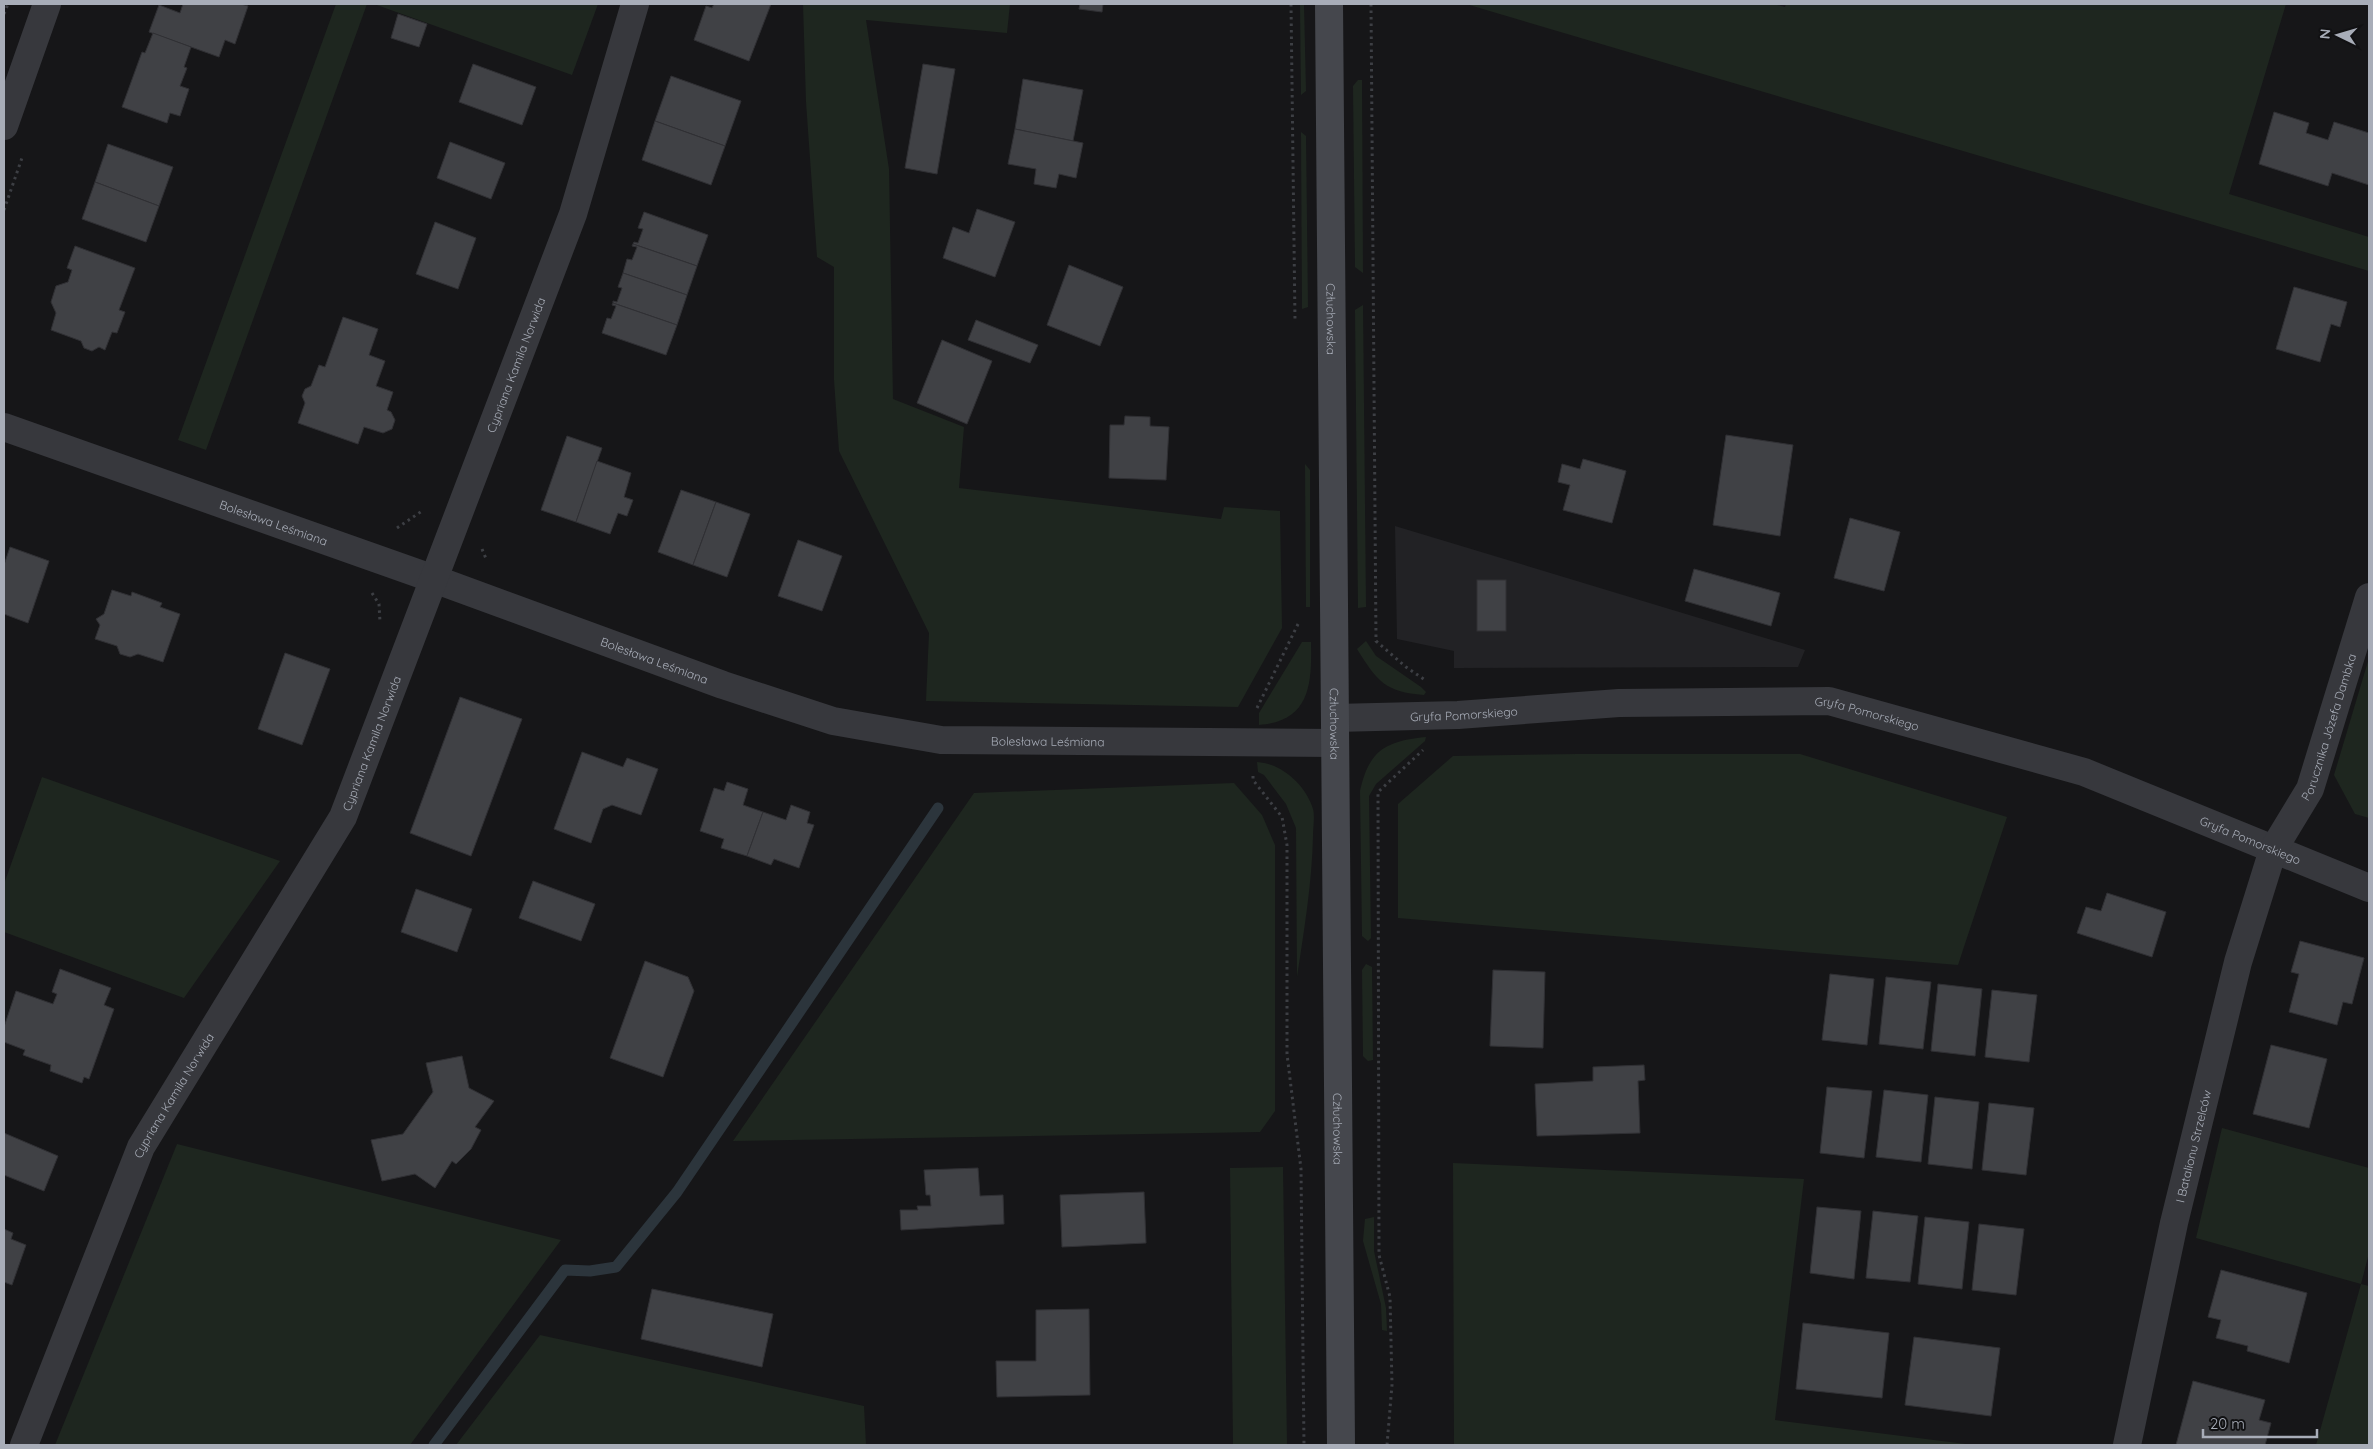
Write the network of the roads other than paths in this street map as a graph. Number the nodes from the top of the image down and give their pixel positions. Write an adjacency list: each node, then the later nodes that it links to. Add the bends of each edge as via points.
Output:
1 (47, 4): 4 (street)
2 (635, 4): 6 (street, Cypriana Kamila Norwida, via 573,214)
3 (1329, 4): 8 (main road, Człuchowska)
4 (4, 126)
5 (4, 427): 6 (street, Bolesława Leśmiana)
6 (434, 579): 8 (street, Bolesława Leśmiana, via 833,722 942,740); 11 (street, Cypriana Kamila Norwida, via 343,817 141,1147)
7 (2369, 597): 9 (street, Porucznika Józefa Dambka, via 2310,789)
8 (1334, 731): 9 (street, Gryfa Pomorskiego, via 1458,715 1619,703 1829,701 2084,772); 12 (main road, Człuchowska)
9 (2273, 850): 10 (street, Gryfa Pomorskiego); 13 (street, I Batalionu Strzelców, via 2238,962 2174,1223)
10 (2369, 888)
11 (24, 1445)
12 (1341, 1445)
13 (2127, 1445)

